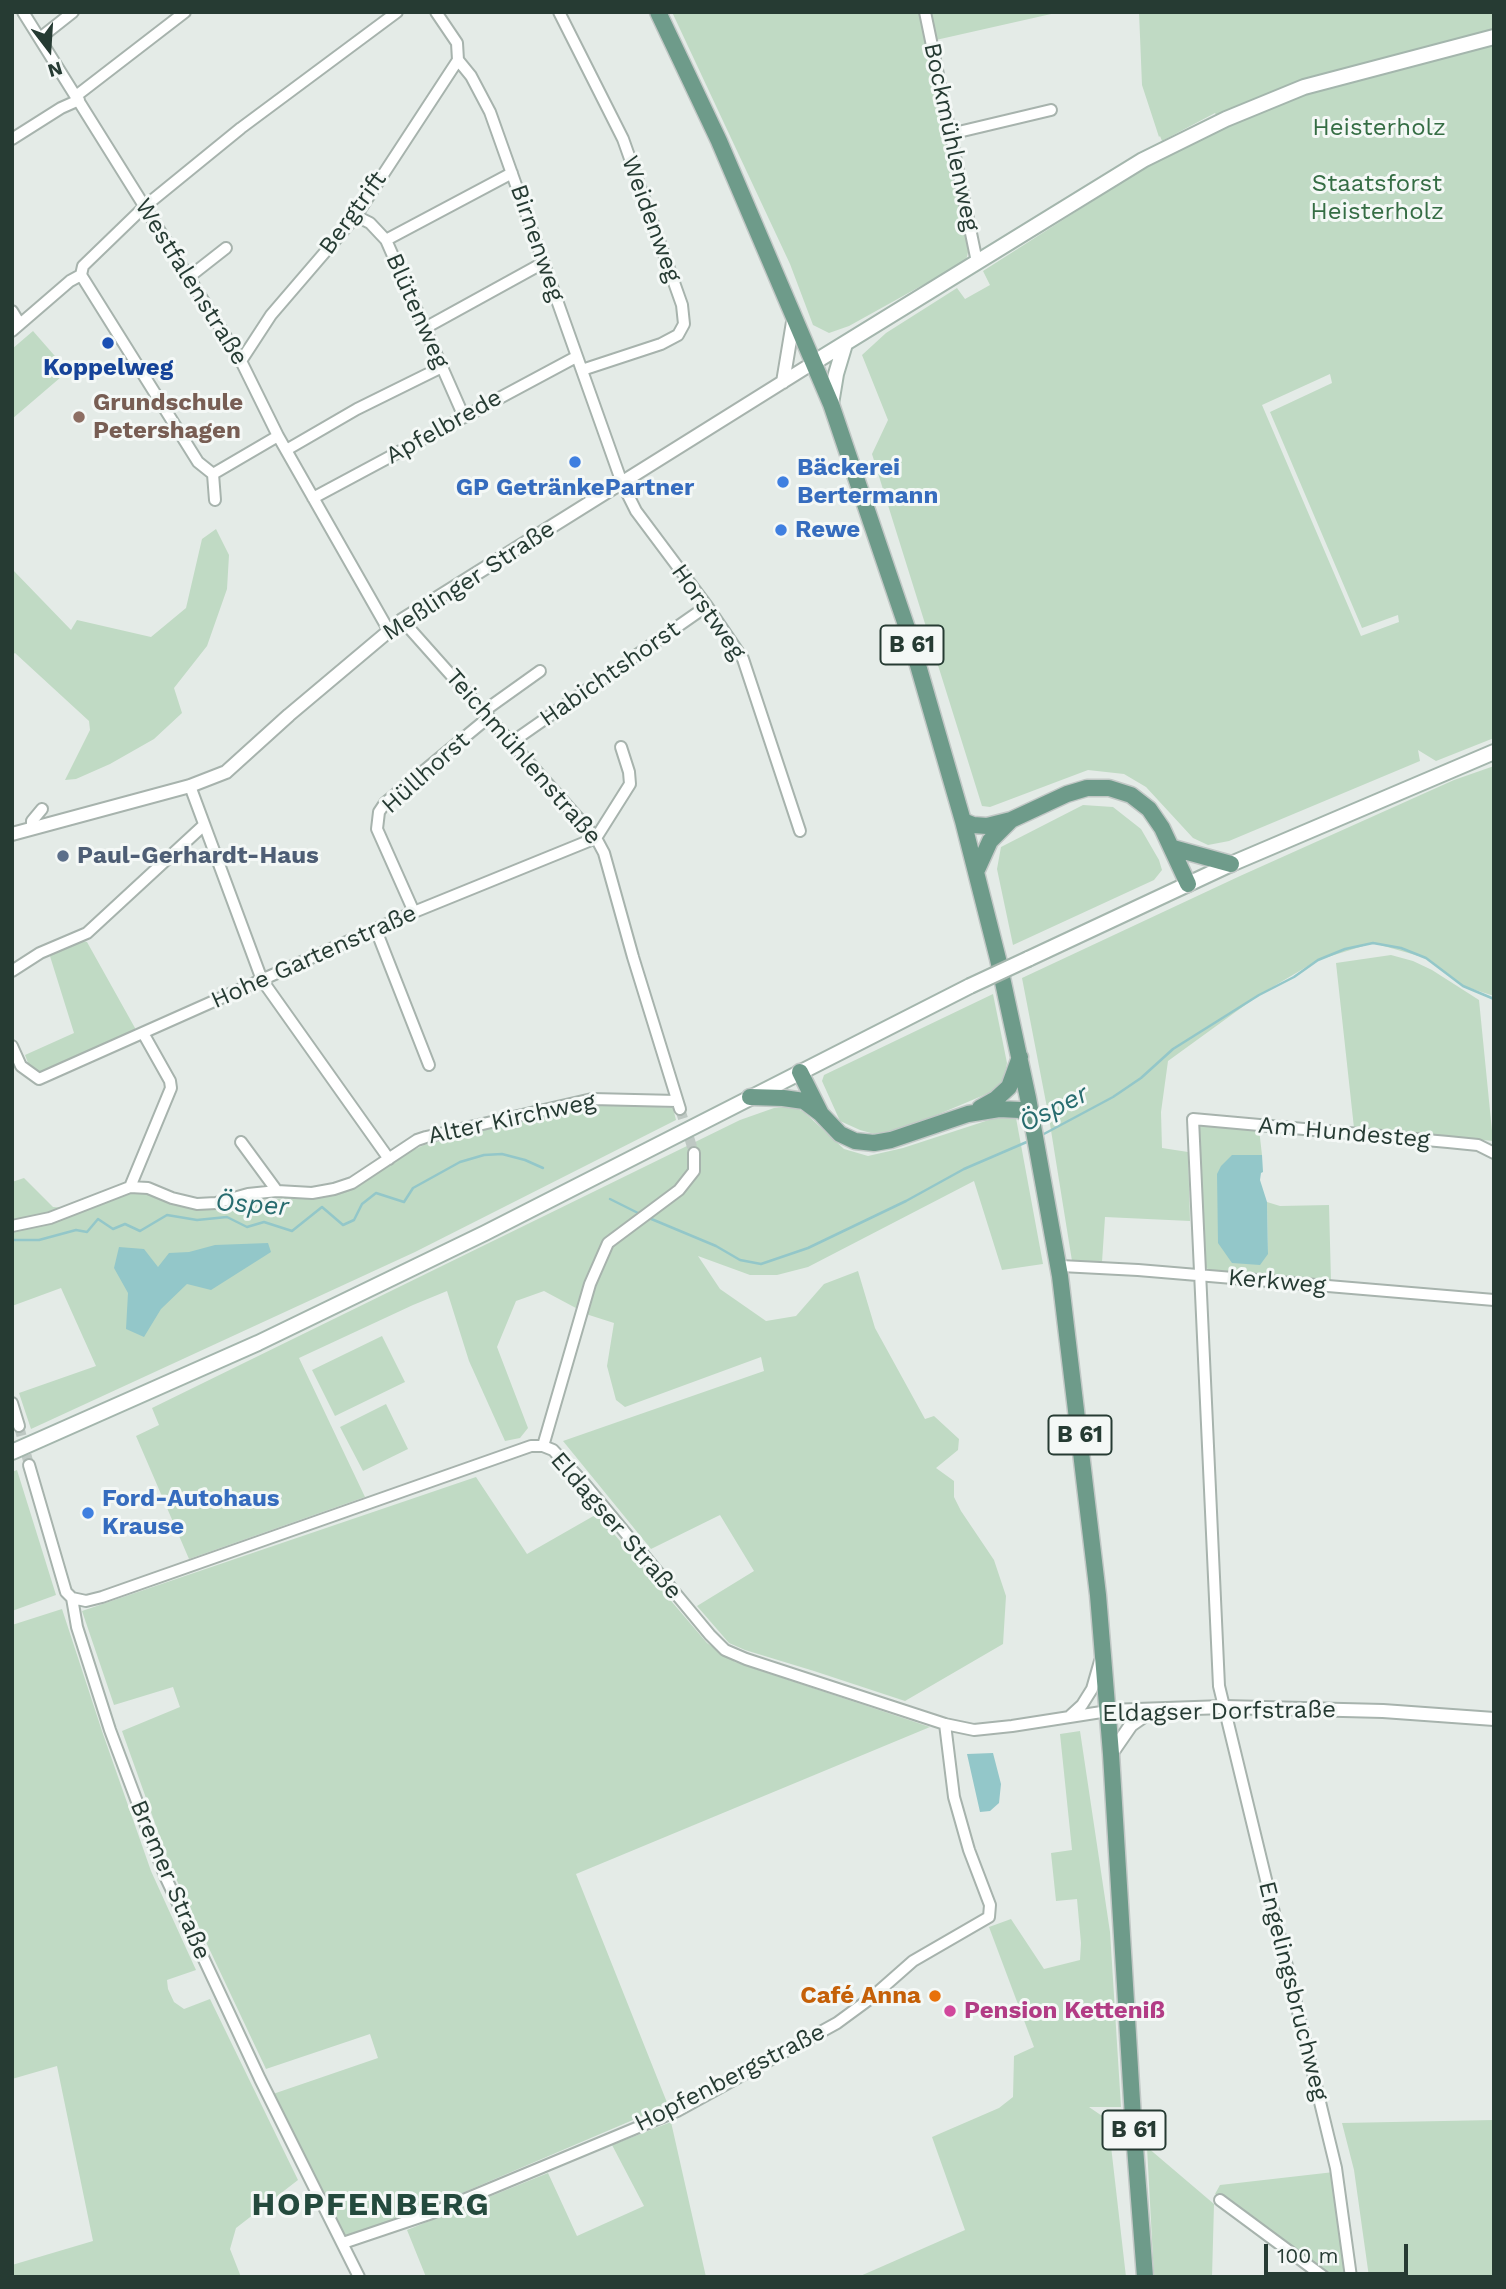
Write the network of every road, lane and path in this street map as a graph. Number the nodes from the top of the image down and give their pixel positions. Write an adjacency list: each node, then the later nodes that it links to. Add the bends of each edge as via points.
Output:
1 (23, 12): 10 (street, Westfalenstraße)
2 (73, 12): 10 (street)
3 (185, 12): 12 (street)
4 (397, 12): 17 (street)
5 (436, 12): 11 (street, Birnenweg, via 457,43)
6 (559, 12): 34 (street, Weidenweg, via 622,139 682,305 684,324 678,335 661,344)
7 (658, 12): 26 (main road, B 61)
8 (925, 12): 14 (street, Bockmühlenweg)
9 (1494, 37): 21 (main road, via 1304,87 1226,119 1143,160)
10 (40, 38): 12 (street, Westfalenstraße)
11 (458, 60): 16 (street, Birnenweg, via 490,112); 18 (street, Bergtrift)
12 (77, 98): 15 (street); 17 (street, Westfalenstraße)
13 (1051, 110): 14 (street)
14 (950, 134): 21 (street, Bockmühlenweg)
15 (12, 139)
16 (512, 173): 19 (street); 22 (street, Birnenweg)
17 (144, 207): 23 (street, via 83,266); 24 (street, Westfalenstraße)
18 (356, 216): 19 (street, Blütenweg); 31 (street, Bergtrift, via 271,315)
19 (386, 240): 28 (street, Blütenweg)
20 (226, 248): 24 (street)
21 (977, 262): 29 (main road)
22 (543, 263): 28 (street); 30 (street, Birnenweg)
23 (81, 275): 27 (street); 40 (street, via 198,462)
24 (189, 277): 31 (street, Westfalenstraße)
25 (12, 311): 27 (street)
26 (794, 316): 32 (main road, B 61); 35 (street)
27 (16, 327)
28 (425, 328): 33 (street, Blütenweg)
29 (845, 344): 32 (main road); 36 (main road)
30 (576, 357): 34 (street, Birnenweg); 37 (street, Apfelbrede)
31 (241, 361): 38 (street, Westfalenstraße)
32 (813, 363): 35 (street, Meßlinger Straße); 36 (main road, B 61)
33 (442, 367): 37 (street, Blütenweg); 39 (street)
34 (582, 370): 41 (street, Birnenweg)
35 (783, 382): 41 (street, Meßlinger Straße)
36 (831, 404): 55 (main road, B 61, via 909,635)
37 (464, 417): 42 (street, Apfelbrede)
38 (278, 436): 39 (street, Westfalenstraße); 40 (street)
39 (288, 449): 42 (street, Westfalenstraße)
40 (213, 474): 43 (street)
41 (622, 483): 44 (street, Horstweg, via 636,511); 45 (street, Meßlinger Straße)
42 (313, 498): 46 (street, Westfalenstraße)
43 (215, 500)
44 (707, 606): 49 (street, Habichtshorst); 58 (street, Horstweg, via 748,671)
45 (402, 621): 46 (street, Meßlinger Straße); 48 (street, Teichmühlenstraße)
46 (389, 631): 52 (street, Meßlinger Straße, via 226,772)
47 (540, 671): 48 (street, Hüllhorst)
48 (487, 714): 49 (street, Teichmühlenstraße); 65 (street, Hüllhorst, via 379,812 377,829)
49 (512, 742): 60 (street, Teichmühlenstraße)
50 (621, 747): 60 (street, via 630,784)
51 (1494, 752): 62 (main road)
52 (190, 786): 56 (street); 57 (street, Meßlinger Straße)
53 (42, 809): 57 (street, via 32,821)
54 (1011, 820): 55 (main road, via 987,826); 61 (main road, via 1077,791 1109,788 1131,795 1149,809); 63 (main road, via 990,841)
55 (963, 821): 63 (main road, B 61)
56 (204, 825): 67 (street, via 87,933); 68 (street)
57 (32, 829): 59 (street, Meßlinger Straße)
58 (800, 831)
59 (12, 834)
60 (596, 838): 65 (street, Hohe Gartenstraße); 75 (street, Teichmühlenstraße, via 604,852)
61 (1173, 848): 62 (main road); 64 (main road)
62 (1231, 864): 64 (main road)
63 (976, 872): 71 (main road, B 61)
64 (1188, 884): 73 (main road, bridge)
65 (414, 912): 66 (street, Hohe Gartenstraße)
66 (376, 930): 68 (street, Hohe Gartenstraße); 72 (street)
67 (12, 971)
68 (262, 980): 69 (street, Hohe Gartenstraße); 83 (street)
69 (143, 1033): 70 (street, Hohe Gartenstraße, via 39,1079 21,1066); 84 (street, via 171,1088)
70 (12, 1046)
71 (1020, 1056): 77 (main road, via 1009,1087); 79 (main road, B 61)
72 (429, 1065)
73 (800, 1072): 74 (main road); 76 (main road)
74 (750, 1097): 76 (main road, via 804,1101); 93 (main road, via 258,1343)
75 (678, 1105): 83 (street, Alter Kirchweg, via 592,1099 426,1137)
76 (821, 1114): 77 (main road, via 840,1134 874,1143)
77 (968, 1114): 79 (main road, via 1011,1109)
78 (1193, 1119): 82 (street, Am Hundesteg, via 1478,1145); 88 (street, Engelingsbruchweg)
79 (1032, 1120): 87 (main road, B 61)
80 (241, 1142): 85 (street)
81 (694, 1153): 92 (street, via 694,1171 679,1190 608,1242 590,1284)
82 (1494, 1153)
83 (389, 1159): 85 (street, Alter Kirchweg, via 334,1189)
84 (130, 1187): 85 (street, Alter Kirchweg, via 197,1204); 86 (street, via 50,1218)
85 (277, 1191)
86 (12, 1226)
87 (1059, 1266): 88 (street, Kerkweg); 96 (main road, B 61)
88 (1199, 1276): 89 (street, Kerkweg); 97 (street, Engelingsbruchweg, via 1219,1686)
89 (1494, 1300)
90 (12, 1403): 91 (street)
91 (19, 1426)
92 (543, 1446): 95 (street, Eldagser Straße, via 531,1446 102,1597); 102 (street, Eldagser Straße, via 553,1450 584,1483 725,1650)
93 (12, 1452)
94 (29, 1465): 95 (street, Bremer Straße, via 66,1592)
95 (72, 1598): 105 (street, Bremer Straße, via 110,1730 165,1876)
96 (1102, 1653): 99 (main road, B 61); 100 (street, via 1092,1689 1083,1705)
97 (1224, 1707): 98 (street, Eldagser Dorfstraße); 101 (street, Eldagser Dorfstraße); 109 (street, Engelingsbruchweg, via 1336,2168)
98 (1153, 1709): 99 (street, Eldagser Dorfstraße); 103 (street, via 1131,1725)
99 (1108, 1711): 100 (street, Eldagser Dorfstraße); 103 (main road, B 61)
100 (1068, 1717): 102 (street, Eldagser Dorfstraße, via 974,1730)
101 (1494, 1718)
102 (945, 1724): 105 (street, Hopfenbergstraße, via 954,1797 990,1905 989,1917 913,1961 837,2023 677,2111 432,2213)
103 (1111, 1754): 107 (main road, B 61)
104 (1220, 2200): 108 (street)
105 (343, 2243): 106 (street, Bremer Straße)
106 (359, 2277)
107 (1145, 2277)
108 (1324, 2277)
109 (1351, 2277)

